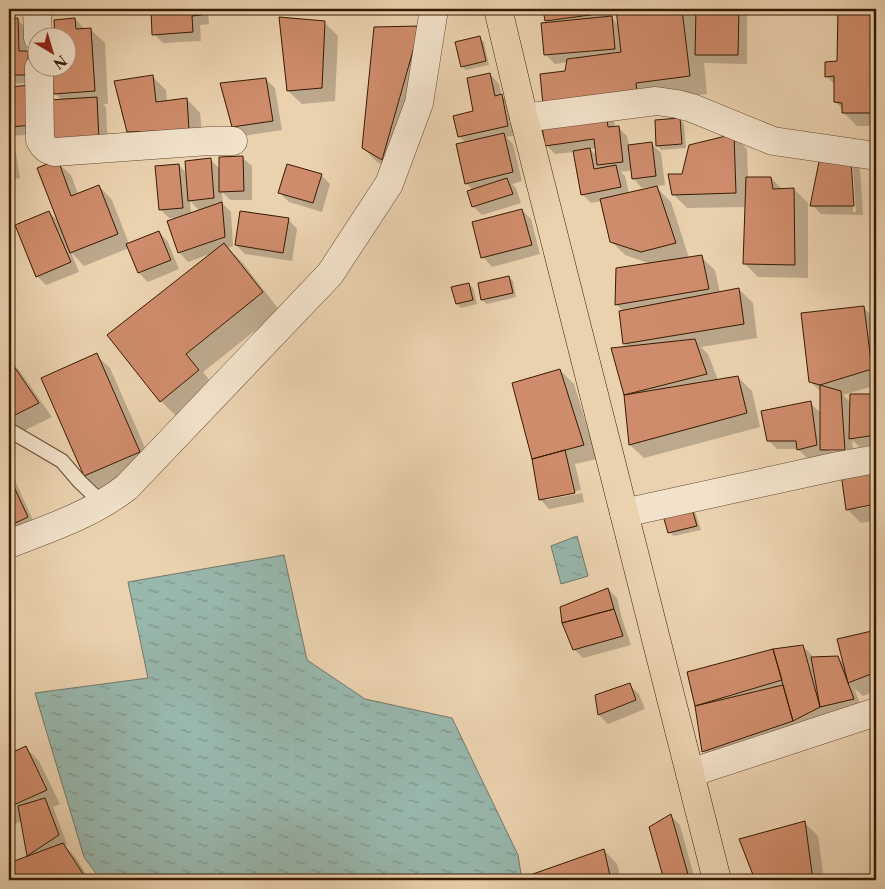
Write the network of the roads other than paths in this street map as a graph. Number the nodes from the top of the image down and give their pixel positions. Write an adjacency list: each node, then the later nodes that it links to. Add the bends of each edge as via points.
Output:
1 (37, 9): 4 (street)
2 (434, 9): 11 (street, via 419,103 389,184 330,274 127,487)
3 (498, 9): 6 (highway)
4 (38, 28)
5 (39, 78): 7 (street, via 40,140 48,151)
6 (524, 118): 8 (street, via 656,101 692,108 773,141); 12 (highway)
7 (233, 141)
8 (876, 156)
9 (9, 430): 11 (lane, via 62,461)
10 (876, 459): 12 (street)
11 (103, 504): 13 (street)
12 (624, 513): 15 (highway)
13 (9, 544)
14 (876, 712): 15 (street)
15 (690, 773): 16 (highway)
16 (716, 880)

